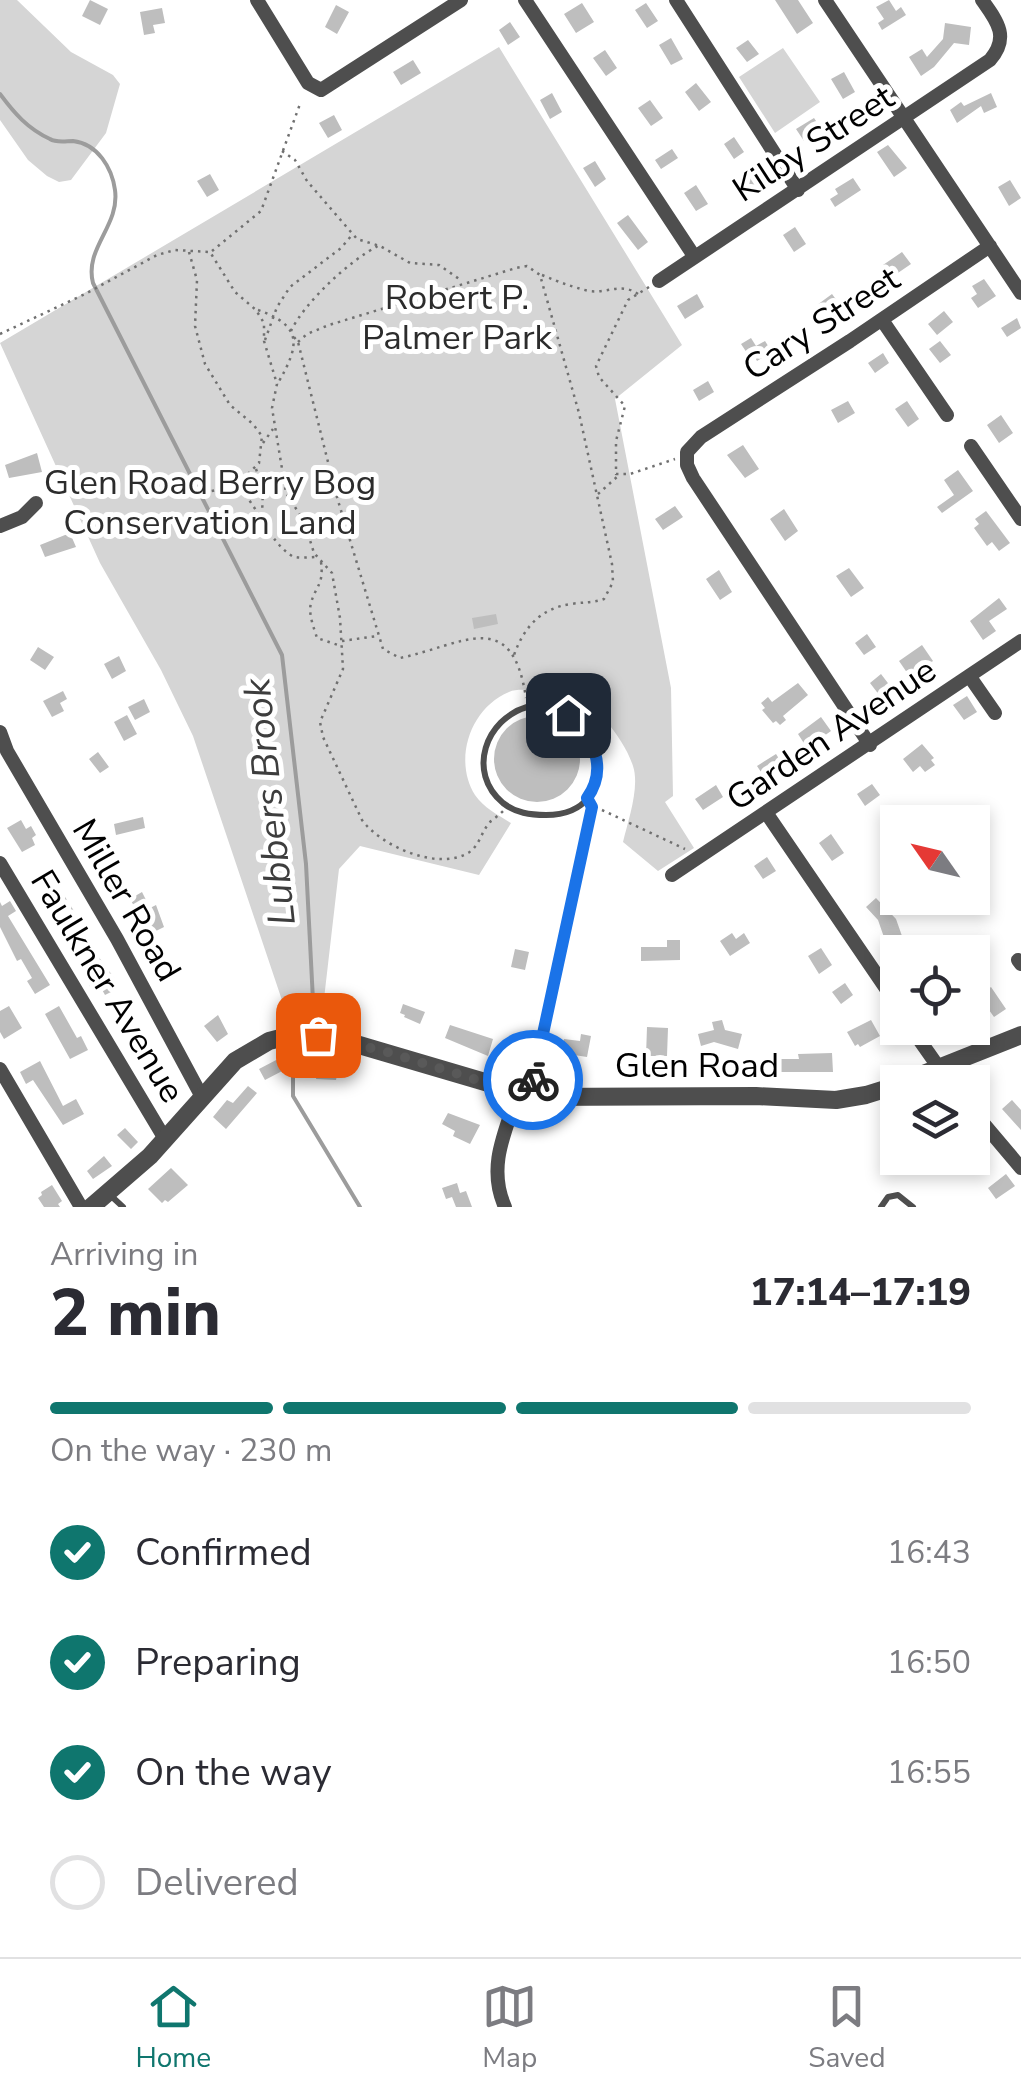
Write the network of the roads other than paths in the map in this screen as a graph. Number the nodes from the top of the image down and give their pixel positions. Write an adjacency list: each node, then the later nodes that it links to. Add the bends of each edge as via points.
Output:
1 (257, 0): 2 (street, via 317,90)
2 (461, 0)
3 (525, 0): 10 (street)
4 (676, 0): 8 (street)
5 (825, 0): 7 (street)
6 (982, 0): 7 (street, Kilby Street, via 1000,28 998,52)
7 (905, 118): 8 (street, Kilby Street); 9 (street)
8 (798, 190): 10 (street, Kilby Street)
9 (990, 246): 12 (street); 13 (street, Cary Street)
10 (694, 256): 11 (street, Kilby Street)
11 (659, 281)
12 (1021, 293)
13 (882, 320): 14 (street); 23 (street, Cary Street, via 701,437 686,456 693,478)
14 (946, 415)
15 (972, 446): 17 (street)
16 (36, 503): 18 (street)
17 (1021, 519)
18 (0, 526)
19 (1021, 641): 20 (street, Garden Avenue)
20 (970, 677): 21 (street); 23 (street, Garden Avenue)
21 (995, 713)
22 (0, 732): 34 (street, Miller Road)
23 (870, 745): 25 (street, Garden Avenue)
24 (587, 798): 24 (lane, via 598,773 596,752 562,712 527,707 492,730 484,750 486,778 507,806 558,815); 33 (lane, via 592,807)
25 (767, 814): 27 (street, Garden Avenue); 28 (street)
26 (0, 863): 36 (street, Faulkner Avenue)
27 (672, 875)
28 (880, 980)
29 (1021, 1036): 30 (street, Glen Road)
30 (964, 1065)
31 (0, 1069): 39 (street)
32 (880, 1091): 33 (street, Glen Road, via 836,1100)
33 (524, 1095): 34 (street, Glen Road, via 304,1034 246,1053); 42 (street, via 497,1164)
34 (202, 1097): 36 (street, Glen Road)
35 (990, 1131): 37 (street)
36 (166, 1139): 38 (street, Glen Road)
37 (1021, 1168)
38 (108, 1194): 40 (street, Glen Road); 41 (lane)
39 (81, 1207)
40 (91, 1207)
41 (123, 1207)
42 (504, 1207)
43 (882, 1207): 44 (lane, via 898,1195)
44 (913, 1207)

